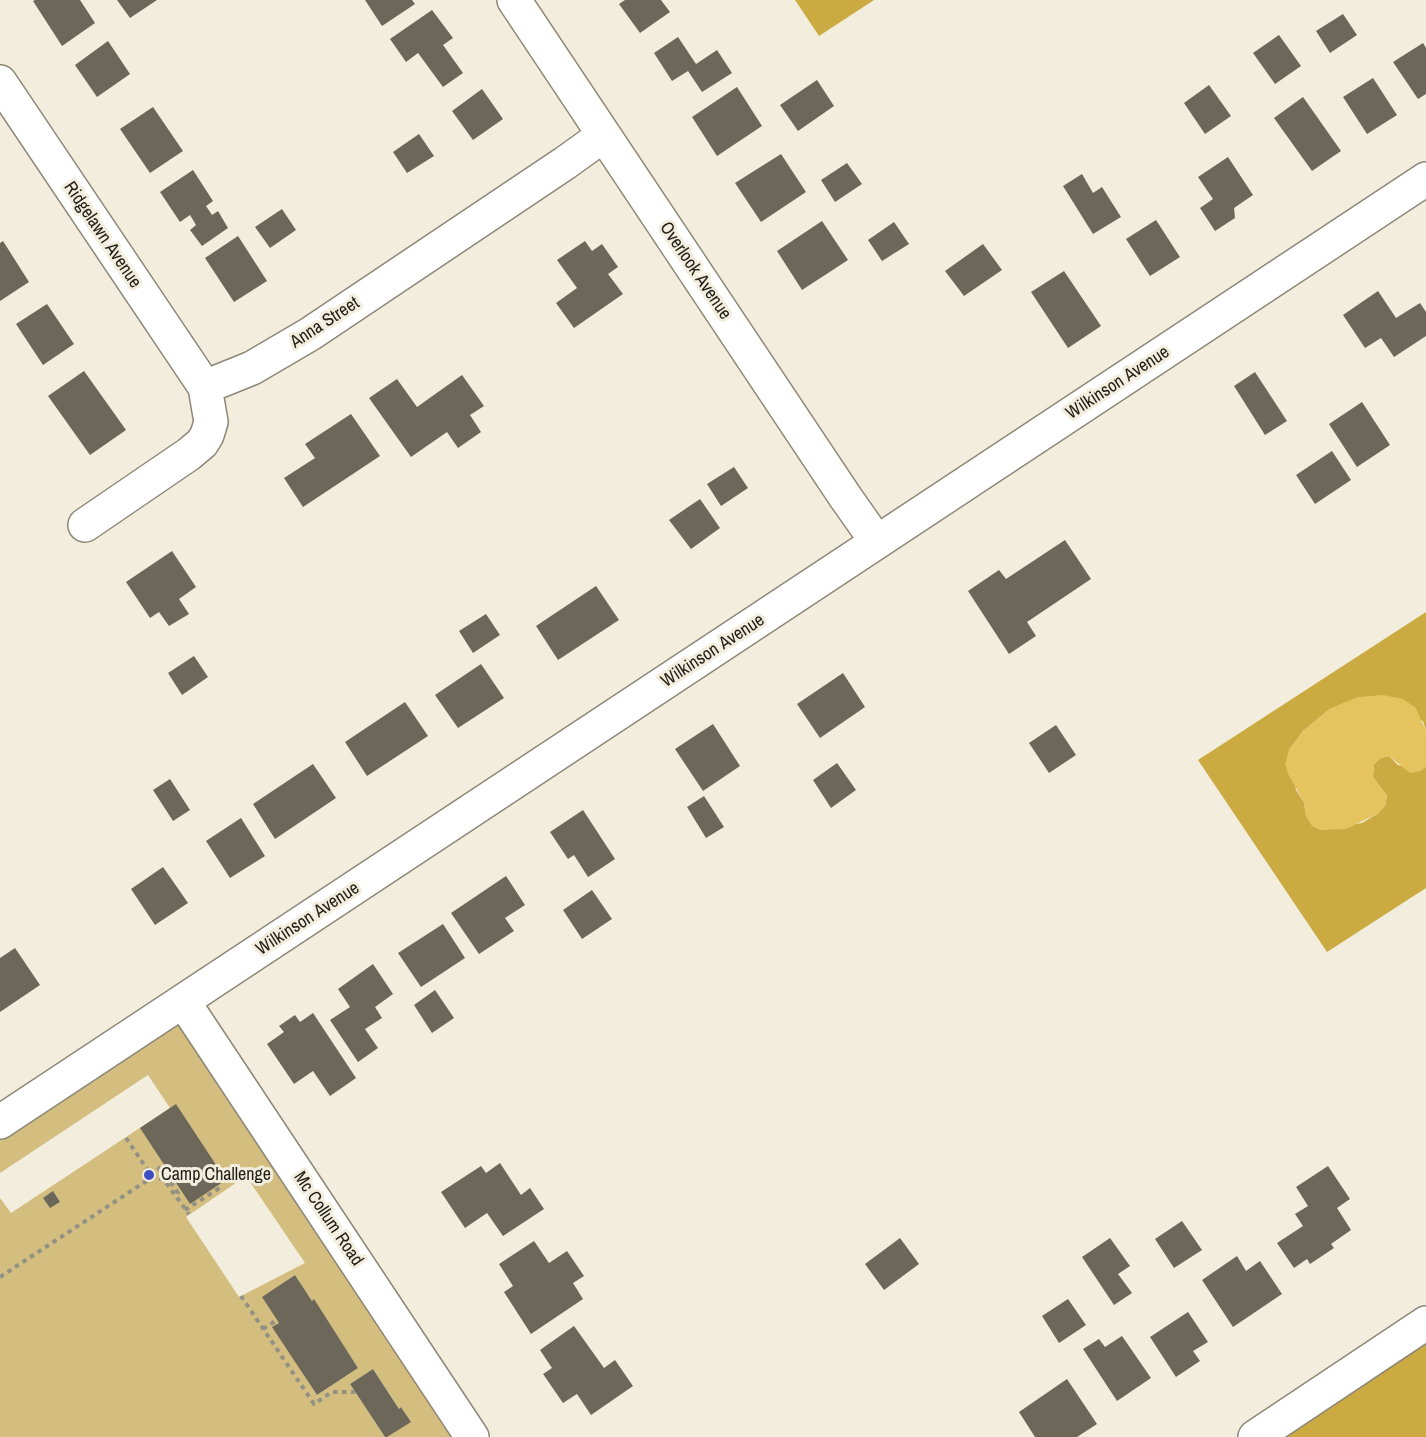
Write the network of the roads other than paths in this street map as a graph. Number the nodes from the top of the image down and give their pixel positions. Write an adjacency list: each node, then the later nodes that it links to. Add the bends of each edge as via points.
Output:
1 (514, 0): 3 (street, Overlook Avenue)
2 (0, 82): 5 (street, Ridgelawn Avenue)
3 (604, 135): 5 (street, Anna Street, via 310,334 252,368); 7 (street, Overlook Avenue)
4 (1426, 179): 7 (street, Wilkinson Avenue)
5 (206, 387): 6 (street, via 212,422 202,443)
6 (85, 525)
7 (878, 542): 8 (street, Wilkinson Avenue)
8 (183, 1001): 9 (street, Wilkinson Avenue); 11 (street, Mc Collum Road)
9 (0, 1122)
10 (1426, 1323): 12 (street)
11 (472, 1437)
12 (1255, 1437)

